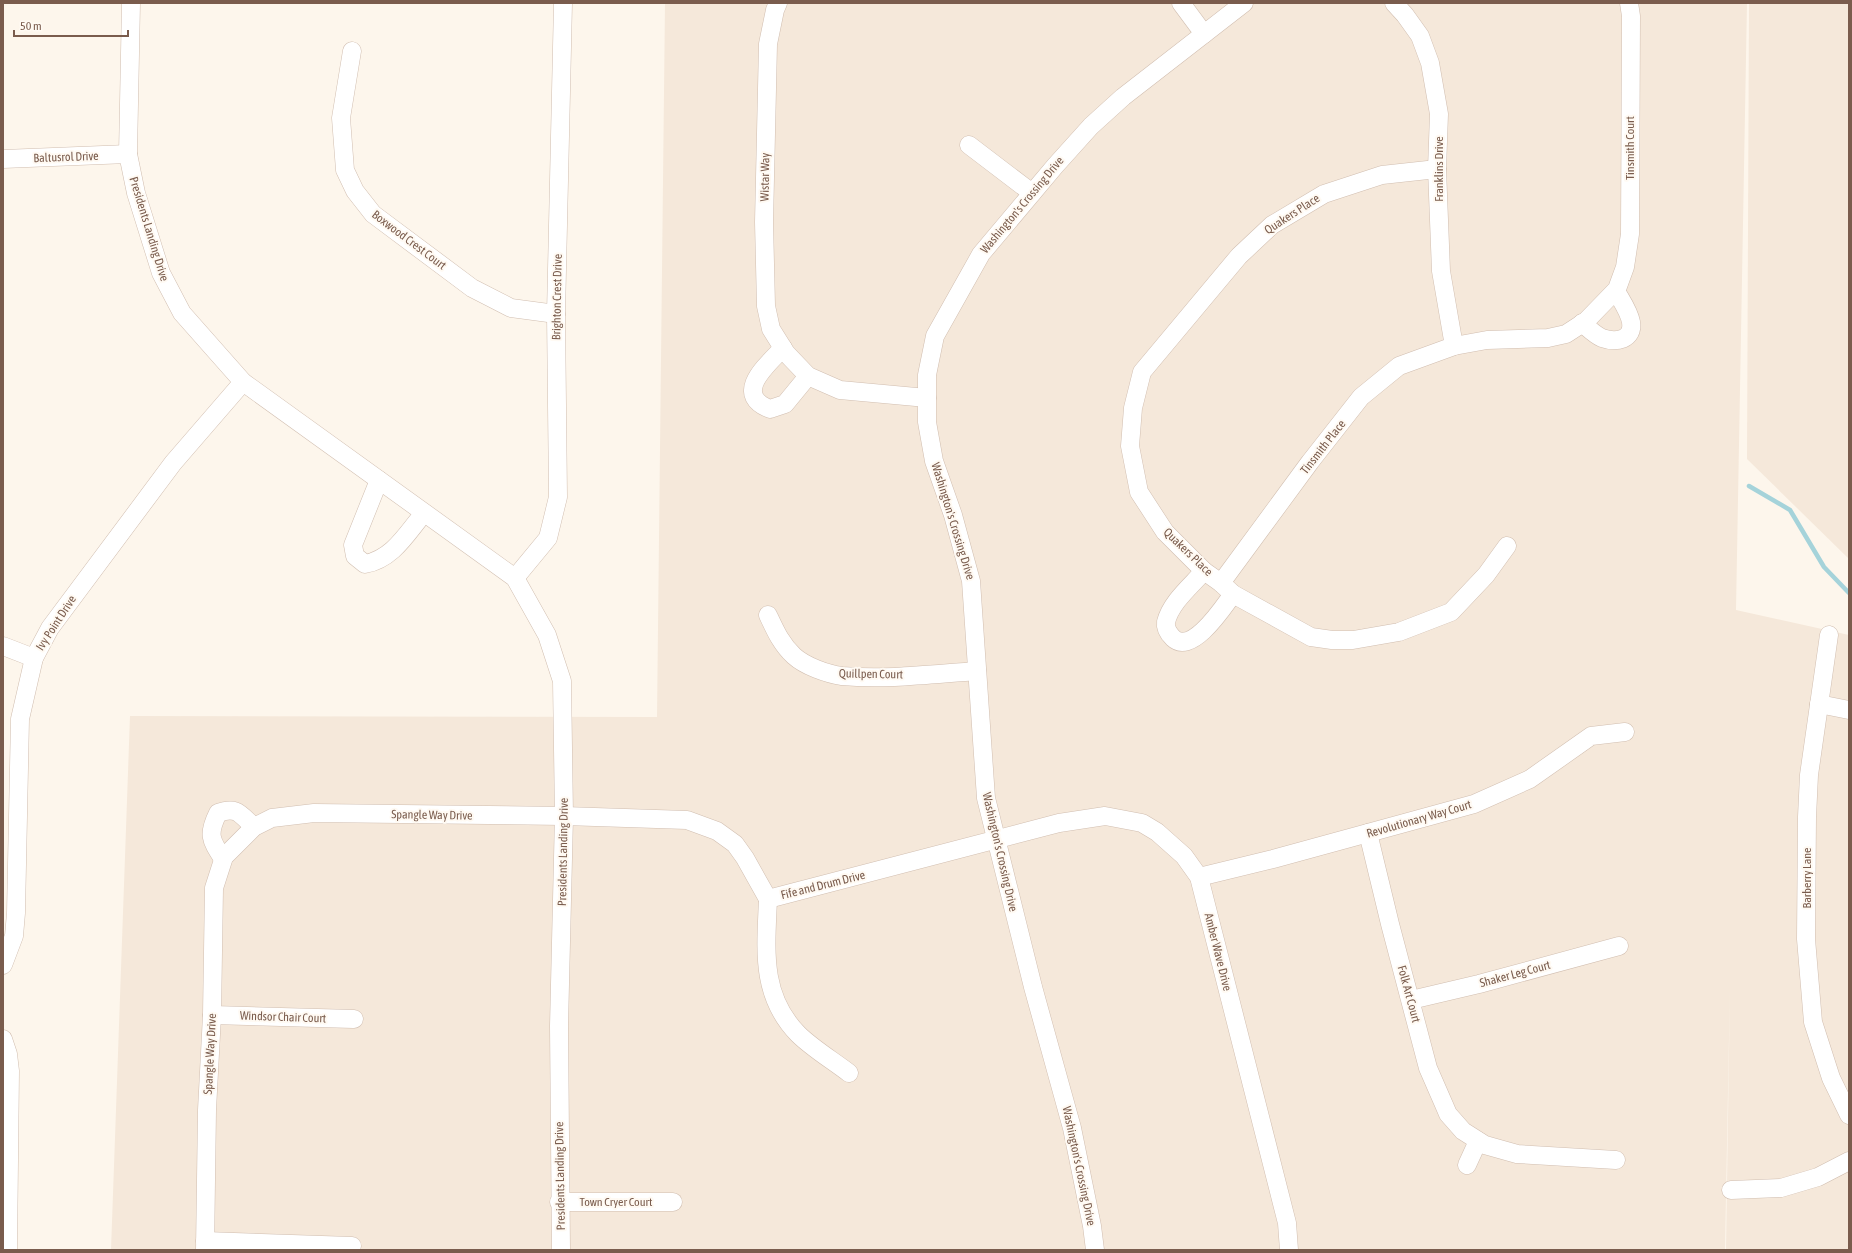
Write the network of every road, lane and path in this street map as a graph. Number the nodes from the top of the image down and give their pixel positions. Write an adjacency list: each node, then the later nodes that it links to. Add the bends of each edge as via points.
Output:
1 (131, 3): 11 (street, Presidents Landing Drive)
2 (563, 3): 16 (street, Brighton Crest Drive)
3 (778, 3): 19 (street, Wistar Way, via 768,44 764,222 766,306 771,329)
4 (1181, 3): 8 (street)
5 (1244, 3): 8 (street, Washington's Crossing Drive)
6 (1394, 3): 13 (street, Franklins Drive, via 1420,36 1430,63 1439,114)
7 (1629, 3): 15 (street, Tinsmith Court, via 1630,234 1625,267)
8 (1204, 34): 14 (street, Washington's Crossing Drive, via 1123,97 1091,126)
9 (352, 51): 16 (street, Boxwood Crest Court, via 341,118 342,143 345,170 355,191 368,209 472,288 511,308)
10 (970, 145): 14 (street)
11 (128, 154): 12 (street, Baltusrol Drive); 21 (street, Presidents Landing Drive, via 136,193 161,273 170,293 182,313)
12 (3, 159)
13 (1437, 169): 18 (street, Franklins Drive, via 1441,271); 26 (street, Quakers Place, via 1382,175 1324,194 1272,225 1238,256 1142,372 1133,408 1130,446 1139,492 1165,532)
14 (1032, 193): 22 (street, Washington's Crossing Drive, via 981,254 935,336 927,375)
15 (1616, 291): 17 (street, Tinsmith Court); 17 (street, via 1631,322 1630,334 1626,338 1601,338)
16 (556, 314): 27 (street, Brighton Crest Drive, via 558,497 548,538)
17 (1582, 323): 18 (street, Tinsmith Court, via 1566,334 1548,338 1486,340)
18 (1454, 346): 28 (street, Tinsmith Place, via 1399,366 1361,397 1310,462)
19 (782, 348): 20 (street, Wistar Way); 20 (street, via 754,380 753,393 760,405 770,409 785,404)
20 (808, 376): 22 (street, Wistar Way, via 840,390)
21 (242, 382): 23 (street, Presidents Landing Drive); 32 (street, Ivy Point Drive, via 173,463 139,508 50,628)
22 (927, 398): 33 (street, Washington's Crossing Drive, via 927,422 934,461 972,581)
23 (379, 480): 24 (street, Presidents Landing Drive); 24 (street, via 353,545 355,556 365,564 376,562 390,554)
24 (424, 513): 27 (street, Presidents Landing Drive)
25 (1507, 546): 28 (street, Quakers Place, via 1486,575 1451,612 1399,632 1353,640 1311,637)
26 (1204, 571): 28 (street, Quakers Place); 28 (street, Tinsmith Place, via 1174,606 1166,623 1166,630 1175,640 1184,642 1196,637 1216,618)
27 (515, 578): 37 (street, Presidents Landing Drive, via 547,635 562,681)
28 (1227, 588)
29 (768, 615): 33 (street, Quillpen Court, via 779,639 795,657 817,669 840,676 878,677)
30 (1828, 635): 34 (street, Barberry Lane)
31 (3, 646): 32 (street)
32 (34, 658): 45 (street, Ivy Point Drive, via 20,719 14,936)
33 (977, 671): 40 (street, Washington's Crossing Drive, via 986,798)
34 (1819, 704): 35 (street); 51 (street, Barberry Lane, via 1809,782 1806,939 1813,1022 1830,1078)
35 (1849, 710)
36 (1624, 732): 39 (street, Revolutionary Way Court, via 1591,736 1530,779 1474,804)
37 (564, 816): 38 (street, Spangle Way Drive, via 314,813 272,818); 43 (street, Fife and Drum Drive, via 687,820 717,831 735,844 746,858); 57 (street, Presidents Landing Drive, via 558,1026)
38 (254, 827): 41 (street, Spangle Way Drive); 41 (street, via 238,812 229,809 218,813 211,826 212,841)
39 (1368, 833): 42 (street, Revolutionary Way Court); 46 (street, Folk Art Court)
40 (996, 841): 42 (street, Amber Wave Drive, via 1059,823 1104,816 1122,818 1142,822 1157,832 1184,856); 43 (street, Fife and Drum Drive); 63 (street, Washington's Crossing Drive, via 1072,1128)
41 (223, 859): 47 (street, Spangle Way Drive, via 214,888)
42 (1199, 877): 64 (street, Amber Wave Drive, via 1288,1223)
43 (768, 899): 50 (street, via 766,961 777,1006 798,1034)
44 (1619, 946): 46 (street, Shaker Leg Court)
45 (3, 965)
46 (1411, 1000): 52 (street, Folk Art Court, via 1428,1068 1448,1114 1463,1131)
47 (212, 1014): 48 (street, Windsor Chair Court); 59 (street, Spangle Way Drive, via 207,1110)
48 (354, 1019)
49 (3, 1039): 61 (street, via 10,1070)
50 (849, 1073)
51 (1849, 1115)
52 (1478, 1141): 53 (street, Folk Art Court, via 1518,1154); 55 (street)
53 (1616, 1160)
54 (1849, 1161): 56 (street, via 1818,1177 1780,1188)
55 (1466, 1165)
56 (1731, 1190)
57 (559, 1202): 58 (street, Town Cryer Court); 62 (street, Presidents Landing Drive)
58 (673, 1202)
59 (205, 1245): 60 (street)
60 (352, 1246)
61 (8, 1250)
62 (561, 1250)
63 (1095, 1250)
64 (1289, 1250)

